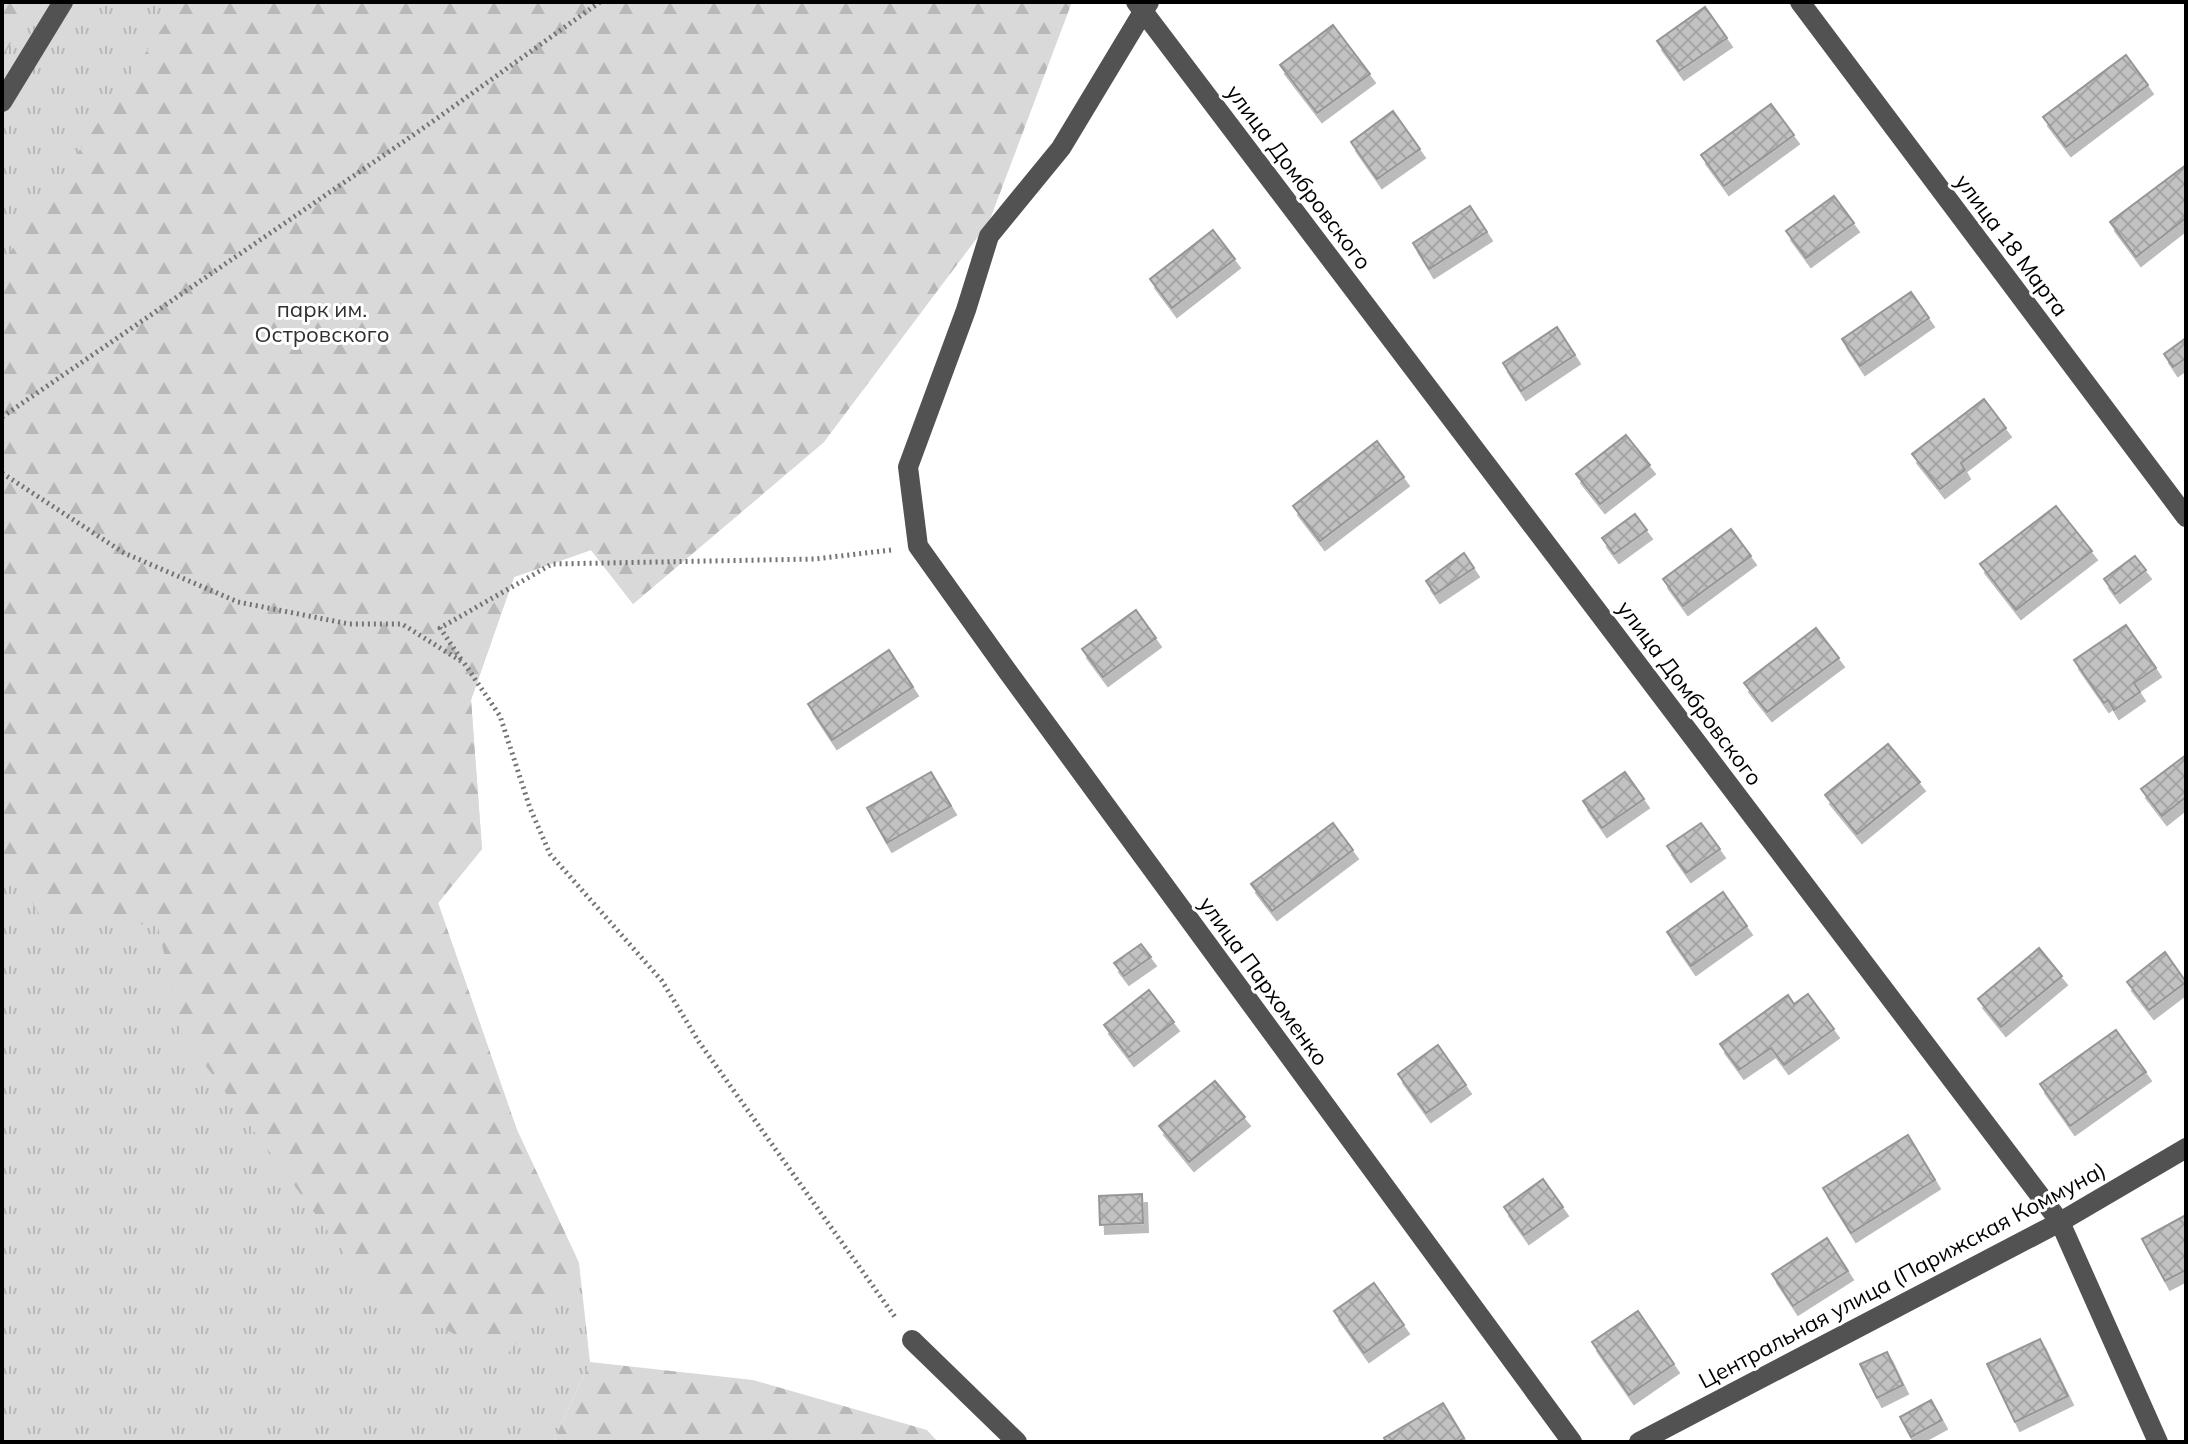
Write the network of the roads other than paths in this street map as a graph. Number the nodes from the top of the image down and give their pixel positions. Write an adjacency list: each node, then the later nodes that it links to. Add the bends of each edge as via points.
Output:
1 (63, 2): 4 (street)
2 (1800, 2): 5 (street, улица 18 Марта)
3 (1142, 5): 7 (street, улица Домбровского); 10 (street, улица Пархоменко, via 1061,148 989,236 908,467 918,546)
4 (2, 102)
5 (2186, 517)
6 (2186, 1148): 7 (street, Центральная улица (Парижская Коммуна))
7 (2060, 1222): 11 (street, Центральная улица (Парижская Коммуна)); 12 (street, улица Домбровского)
8 (912, 1340): 9 (street)
9 (1017, 1442)
10 (1572, 1442)
11 (1639, 1442)
12 (2158, 1442)

